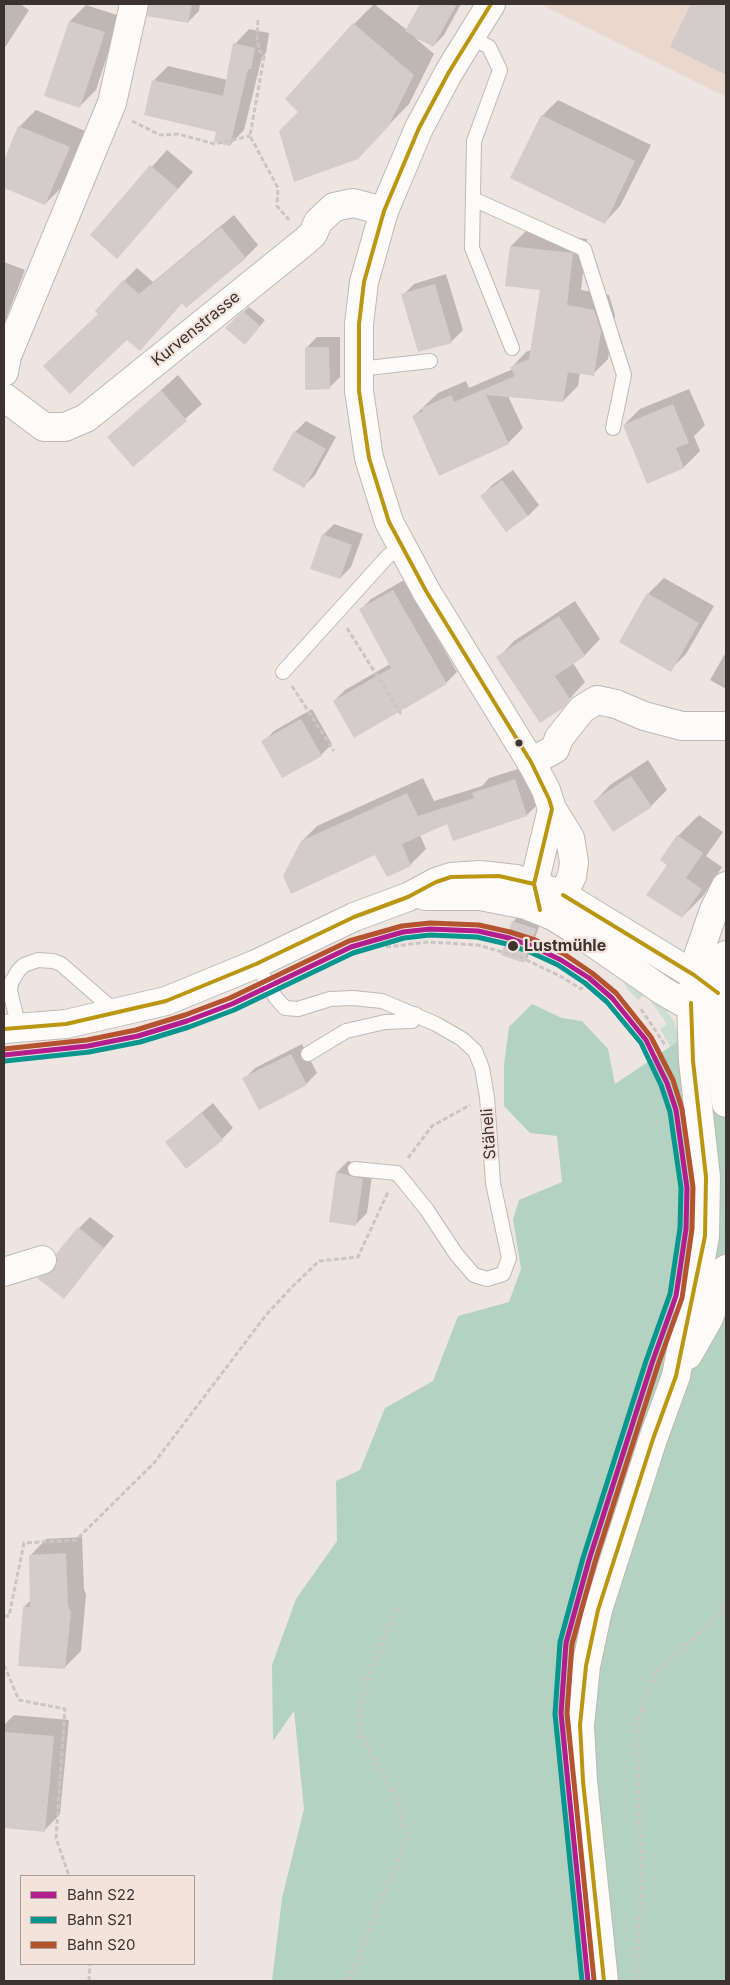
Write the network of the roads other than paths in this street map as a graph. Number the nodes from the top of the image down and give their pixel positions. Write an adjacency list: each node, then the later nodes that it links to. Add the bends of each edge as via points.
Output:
1 (134, 4): 9 (street, via 112,104 7,356)
2 (491, 4): 3 (street)
3 (471, 37): 4 (lane, via 488,47 500,70 474,141); 5 (street, via 419,128)
4 (473, 199): 6 (lane, via 472,248); 11 (lane, via 584,248 624,375)
5 (384, 211): 8 (street, via 364,282 359,324); 10 (street, Kurvenstrasse, via 353,203 334,207 304,242 86,418 66,427 44,426)
6 (512, 348)
7 (430, 361): 8 (lane)
8 (359, 369): 12 (street, via 369,458 390,522)
9 (4, 372)
10 (4, 397)
11 (613, 428)
12 (402, 547): 13 (lane, via 388,556); 15 (street)
13 (283, 672)
14 (726, 726): 15 (street, via 682,726 597,700 582,709 559,738 555,749)
15 (531, 762): 16 (street)
16 (552, 809): 18 (street, via 570,838 573,851 572,876); 19 (street)
17 (726, 886): 22 (street, via 704,937)
18 (563, 895): 19 (street); 22 (street)
19 (537, 897): 21 (street, via 499,876 450,877 408,897 354,916); 24 (street, via 553,916 663,991 682,1002)
20 (726, 955): 23 (street)
21 (256, 964): 25 (street, via 166,1001); 26 (lane, Stäheli, via 280,1004 290,1010 330,999 354,998 382,1001)
22 (694, 975): 23 (street); 24 (street)
23 (718, 993): 24 (street); 29 (street, via 718,1034)
24 (691, 1003): 34 (street, via 693,1062 703,1140 705,1236)
25 (117, 1013): 27 (street, via 66,1024); 27 (lane, via 61,964 38,960 24,965 11,983)
26 (415, 1014): 28 (lane, via 412,1021 385,1022 346,1031); 30 (lane, Stäheli, via 462,1039 475,1052 482,1068 493,1184 509,1258 503,1274 487,1279 474,1275 397,1174)
27 (11, 1028)
28 (308, 1054)
29 (726, 1103)
30 (355, 1169)
31 (42, 1260): 33 (street)
32 (726, 1269): 34 (street, via 709,1318)
33 (4, 1272)
34 (676, 1376): 35 (street, via 598,1610 586,1666 580,1725 583,1781)
35 (604, 1981)

